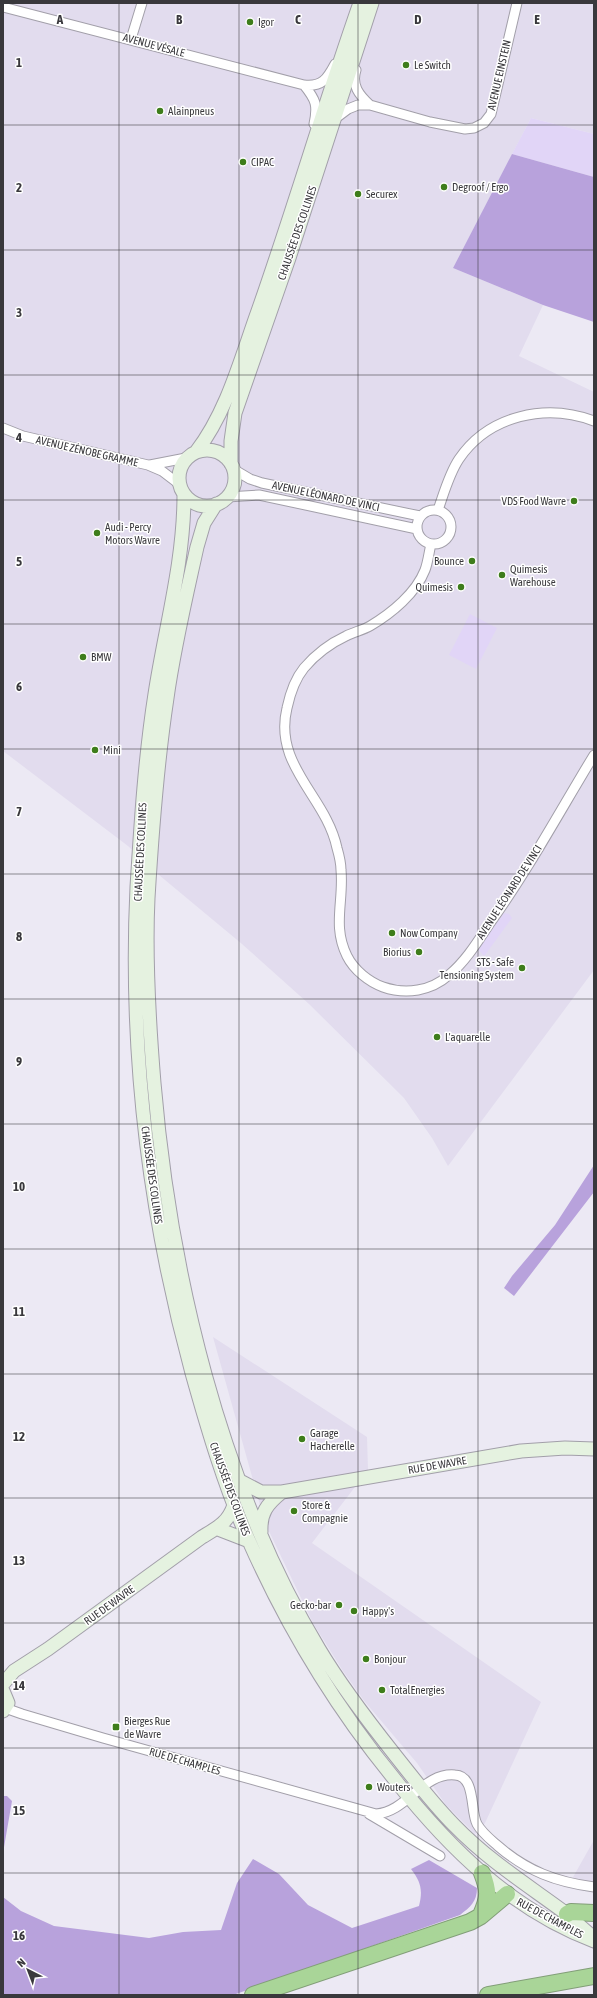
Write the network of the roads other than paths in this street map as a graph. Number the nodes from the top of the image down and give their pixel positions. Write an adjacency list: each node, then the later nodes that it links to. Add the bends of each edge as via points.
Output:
1 (142, 3): 7 (street)
2 (360, 3): 8 (main road, CHAUSSÉE DES COLLINES)
3 (372, 3): 11 (main road, CHAUSSÉE DES COLLINES)
4 (378, 3): 10 (street, via 353,78 360,95)
5 (517, 3): 10 (street, AVENUE EINSTEIN, via 491,114 484,123 465,129)
6 (3, 7): 7 (street, AVENUE VÉSALE)
7 (131, 39): 9 (street, AVENUE VÉSALE)
8 (344, 48): 9 (street, AVENUE VÉSALE, via 324,81 314,86); 12 (main road, CHAUSSÉE DES COLLINES)
9 (304, 85): 12 (street, via 313,95 318,108 290,197)
10 (370, 105): 11 (street, AVENUE EINSTEIN, via 358,105)
11 (336, 118): 17 (main road, CHAUSSÉE DES COLLINES, via 235,413 231,441)
12 (288, 224): 15 (main road, CHAUSSÉE DES COLLINES, via 224,402 216,421)
13 (594, 421): 21 (street, via 554,412 527,414 500,424 475,440 459,459)
14 (3, 428): 16 (street, AVENUE ZÉNOBE GRAMME, via 23,436)
15 (191, 455): 16 (street, AVENUE ZÉNOBE GRAMME); 17 (main road, via 212,450 226,457); 18 (main road, via 181,466 178,475)
16 (148, 465): 18 (street, AVENUE ZÉNOBE GRAMME, via 162,471)
17 (232, 466): 19 (main road, via 234,484); 22 (street, AVENUE LÉONARD DE VINCI, via 250,479 262,483)
18 (182, 490): 20 (main road, via 199,505); 29 (main road, CHAUSSÉE DES COLLINES, via 183,541 145,766 137,887 137,1040 145,1131 168,1278 202,1410)
19 (228, 497): 20 (main road); 23 (street, AVENUE LÉONARD DE VINCI, via 259,495)
20 (216, 504): 27 (main road, CHAUSSÉE DES COLLINES, via 204,524 196,546 167,698 158,768 148,900 151,1042 158,1131 168,1205 192,1322)
21 (438, 510): 22 (street); 24 (street, via 449,518 451,530 444,541)
22 (420, 516): 23 (street)
23 (417, 529): 24 (street, via 420,538)
24 (431, 544): 25 (street, AVENUE LÉONARD DE VINCI, via 425,570 411,592 394,609 369,626 344,637 322,651 304,668 293,687 286,709 288,754 299,776 319,803 336,845 341,870 338,918 340,938 348,959 364,976 380,986 396,991 407,992 428,987 448,976 470,952 504,904)
25 (594, 755)
26 (594, 1449): 28 (main road, RUE DE WAVRE, via 521,1451)
27 (240, 1481): 28 (main road, RUE DE WAVRE, via 260,1492); 31 (main road, CHAUSSÉE DES COLLINES)
28 (282, 1492): 31 (main road, via 266,1506 261,1522)
29 (234, 1505): 30 (main road, RUE DE WAVRE, via 228,1518); 32 (main road, CHAUSSÉE DES COLLINES)
30 (218, 1529): 32 (main road); 33 (main road, RUE DE WAVRE, via 202,1537 14,1671)
31 (262, 1538): 36 (main road, CHAUSSÉE DES COLLINES, via 295,1606 341,1684)
32 (249, 1542): 37 (main road, CHAUSSÉE DES COLLINES, via 304,1650 326,1687 359,1735)
33 (3, 1684)
34 (3, 1691): 35 (main road, RUE DE CHAMPLES, via 8,1703)
35 (4, 1709): 38 (street, RUE DE CHAMPLES)
36 (422, 1788): 37 (street, RUE DE CHAMPLES); 41 (street, via 441,1776 458,1775 471,1789 476,1823 485,1835 515,1861 549,1877); 44 (main road, CHAUSSÉE DES COLLINES, via 482,1852)
37 (410, 1798): 38 (street, RUE DE CHAMPLES, via 385,1813); 40 (main road, CHAUSSÉE DES COLLINES, via 442,1835)
38 (366, 1812): 39 (street, RUE DE CHAMPLES)
39 (440, 1856)
40 (482, 1873): 42 (main road, CHAUSSÉE DES COLLINES); 45 (highway, via 488,1888)
41 (594, 1887)
42 (507, 1894): 45 (highway); 46 (main road, via 524,1895)
43 (594, 1913): 44 (highway)
44 (567, 1914): 46 (main road, CHAUSSÉE DES COLLINES)
45 (481, 1916): 48 (highway, via 470,1922)
46 (587, 1936)
47 (594, 1976): 49 (highway)
48 (253, 1995)
49 (488, 1995)

